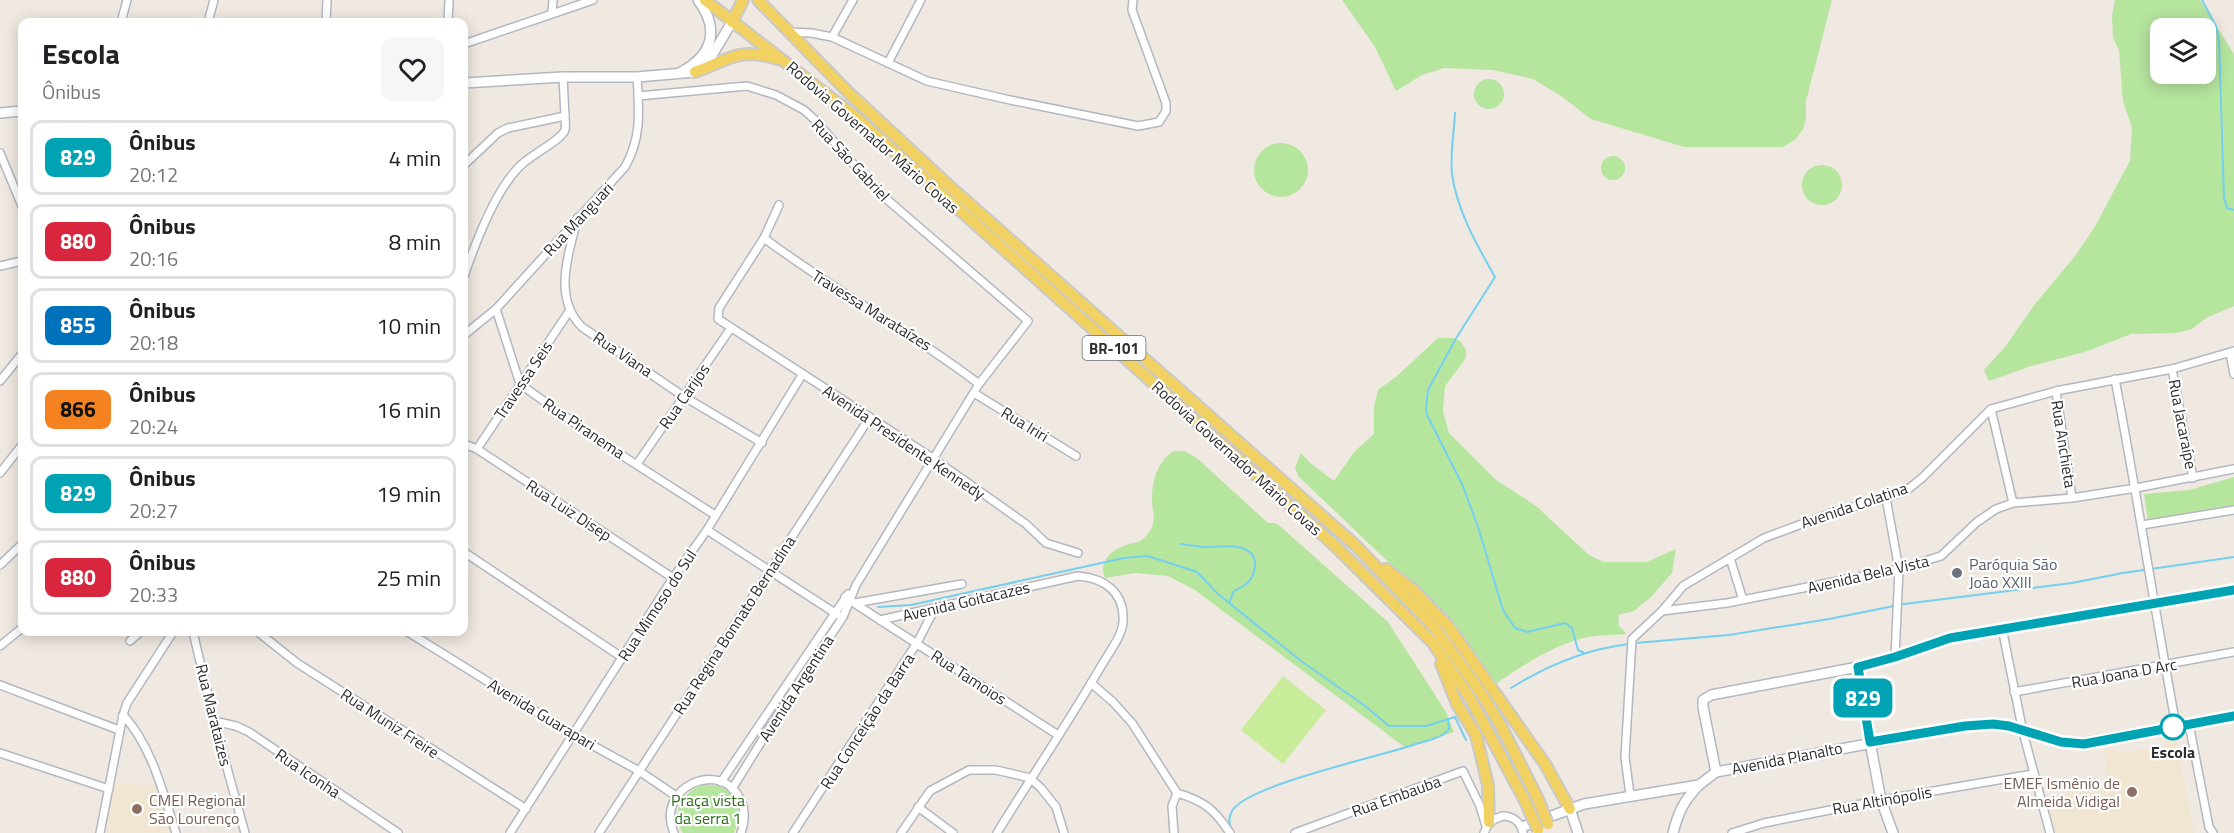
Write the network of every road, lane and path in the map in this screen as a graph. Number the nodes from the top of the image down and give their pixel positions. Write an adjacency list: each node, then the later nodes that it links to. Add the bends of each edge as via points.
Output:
1 (127, 0): 15 (street)
2 (214, 0): 16 (street)
3 (327, 0): 17 (street)
4 (449, 0): 18 (street)
5 (553, 0): 14 (street)
6 (593, 0): 14 (street)
7 (698, 0): 26 (street, via 710,23 710,41 698,61)
8 (705, 0): 19 (main road, Rodovia Governador Mário Covas / BR-101)
9 (742, 0): 19 (main road)
10 (758, 0): 20 (main road, Rodovia Governador Mário Covas / BR-101)
11 (853, 0): 21 (street)
12 (921, 0): 24 (street)
13 (1132, 0): 24 (street, via 1132,10 1166,103 1159,122 1138,126 1010,100 927,81)
14 (552, 14): 22 (street)
15 (122, 18)
16 (209, 18)
17 (326, 18)
18 (448, 18)
19 (732, 22): 23 (main road, Rodovia Governador Mário Covas / BR-101); 25 (street, via 711,57)
20 (788, 32): 21 (street); 80 (main road, Rodovia Governador Mário Covas / BR-101, via 946,183)
21 (832, 37): 24 (street)
22 (468, 43)
23 (787, 62): 25 (main road, via 744,53); 108 (main road, Rodovia Governador Mário Covas / BR-101, via 856,118 1332,543)
24 (888, 63)
25 (695, 72): 26 (street)
26 (678, 74): 27 (street)
27 (637, 76): 28 (street); 30 (street, Rua Manguari)
28 (563, 77): 29 (street); 33 (street)
29 (468, 83)
30 (638, 96): 38 (street, Rua Manguari, via 638,134 633,153 606,190); 45 (street, Rua São Gabriel, via 747,86 804,110 876,190)
31 (18, 111): 32 (street)
32 (0, 113)
33 (565, 116): 35 (street, via 508,128); 42 (street, via 561,136 529,156 512,174 486,219)
34 (0, 153): 36 (street)
35 (468, 161)
36 (18, 196)
37 (779, 205): 39 (street)
38 (578, 217): 43 (street, Rua Manguari); 44 (street, via 566,268)
39 (764, 238): 46 (street, via 719,308 718,319); 56 (street, Travessa Marataízes, via 795,262 939,353)
40 (18, 262): 41 (street)
41 (0, 266)
42 (468, 266)
43 (496, 309): 47 (street, Rua Manguari); 55 (street)
44 (570, 310): 55 (street, Travessa Seis); 59 (street, Rua Viana, via 582,327)
45 (1028, 321): 56 (street, Avenida Argentina)
46 (731, 328): 52 (street, Avenida Presidente Kennedy); 59 (street, Rua Carijos)
47 (468, 332)
48 (2232, 352): 50 (street, Avenida Colatina); 51 (street)
49 (18, 359): 54 (street)
50 (2172, 369): 53 (street, Avenida Colatina); 71 (street, Rua Jacaraípe)
51 (2234, 374)
52 (802, 375): 61 (street, Avenida Presidente Kennedy); 62 (street, Rua Mimoso do Sul)
53 (2115, 379): 57 (street, Avenida Colatina); 72 (street)
54 (0, 381)
55 (520, 384): 64 (street, Travessa Seis); 68 (street, Rua Piranema)
56 (979, 384): 58 (street, Avenida Argentina)
57 (2056, 391): 60 (street, Avenida Colatina); 74 (street, Rua Anchieta)
58 (974, 393): 66 (street, Rua Iriri); 67 (street, Avenida Argentina)
59 (683, 396): 62 (street, Rua Viana); 68 (street, Rua Carijos)
60 (1991, 409): 73 (street, Avenida Colatina, via 1922,478 1907,490); 75 (street)
61 (870, 417): 67 (street, Avenida Presidente Kennedy); 87 (street, Rua Regina Bonnato Bernadina)
62 (762, 443): 77 (street, Rua Mimoso do Sul)
63 (468, 446): 64 (street, Rua Luiz Disep)
64 (477, 449): 88 (street, Rua Luiz Disep)
65 (18, 450): 70 (street)
66 (1076, 456)
67 (934, 459): 82 (street, Avenida Presidente Kennedy, via 1026,524 1046,543); 91 (street, Avenida Argentina)
68 (637, 464): 77 (street, Rua Piranema)
69 (2234, 469): 71 (street, Avenida Bela Vista)
70 (0, 473)
71 (2193, 478): 72 (street, Avenida Bela Vista)
72 (2136, 488): 74 (street, Avenida Bela Vista); 78 (street)
73 (1886, 498): 84 (street, Avenida Colatina, via 1764,538); 86 (street)
74 (2072, 498): 75 (street, Avenida Bela Vista)
75 (2013, 503): 86 (street, Avenida Bela Vista, via 1977,522 1941,556)
76 (2234, 510): 78 (street)
77 (715, 514): 79 (street, Rua Mimoso do Sul)
78 (2142, 525): 93 (street)
79 (707, 530): 87 (street); 88 (street, Rua Mimoso do Sul)
80 (1355, 545): 144 (main road, via 1412,589 1448,626 1545,764); 148 (main road, Rodovia Governador Mário Covas / BR-101, bridge, via 1435,628 1481,693)
81 (18, 548): 85 (street)
82 (1078, 552)
83 (468, 555): 112 (street)
84 (1730, 558): 92 (street); 95 (street, Avenida Colatina, via 1683,586)
85 (0, 565)
86 (1899, 569): 92 (street, Avenida Bela Vista); 111 (street)
87 (769, 570): 96 (street); 129 (street, Rua Regina Bonnato Bernadina)
88 (673, 578): 112 (street, Rua Mimoso do Sul)
89 (962, 584): 91 (street)
90 (2234, 590): 93 (street)
91 (850, 600): 96 (street, Avenida Argentina); 97 (street, Avenida Argentina); 98 (street, Avenida Goitacazes)
92 (1743, 600): 95 (street, Avenida Bela Vista)
93 (2153, 604): 99 (street); 113 (street)
94 (936, 606): 98 (street, Avenida Goitacazes); 107 (street, Rua Conceição da Barra); 115 (street, Avenida Goitacazes, via 1078,576 1105,582 1116,593 1123,622)
95 (1662, 610): 139 (street, Avenida Colatina, via 1632,639 1625,757)
96 (834, 613): 97 (street); 133 (street, Avenida Argentina)
97 (843, 617): 136 (street, Avenida Argentina)
98 (880, 620): 107 (street, Rua Tamoios)
99 (2002, 628): 111 (street, via 1950,638); 117 (street)
100 (18, 631): 109 (street)
101 (136, 636): 106 (street)
102 (170, 636): 118 (street)
103 (194, 636): 120 (street, Rua Marataizes)
104 (263, 636): 143 (street, Rua Muniz Freire, via 297,663)
105 (414, 636): 125 (street, Avenida Guarapari)
106 (130, 641)
107 (917, 643): 126 (street, Rua Tamoios); 160 (street, Rua Conceição da Barra)
108 (1433, 643): 147 (main road, via 1457,704 1476,735 1488,785); 150 (main road, Rodovia Governador Mário Covas / BR-101, bridge, via 1488,729)
109 (0, 646)
110 (2234, 652): 113 (street, Rua Joana D Arc)
111 (1895, 657): 114 (street)
112 (623, 658): 125 (street, Rua Mimoso do Sul)
113 (2165, 666): 117 (street, Rua Joana D Arc); 122 (street)
114 (1858, 667): 127 (street); 130 (street, via 1711,695 1703,700)
115 (1091, 683): 126 (street); 138 (street, via 1132,723)
116 (0, 685): 123 (street)
117 (2014, 692): 124 (street)
118 (123, 715): 123 (street); 153 (street, via 137,731 152,762)
119 (2234, 716): 121 (street, Avenida Planalto)
120 (214, 721): 151 (street, Rua Marataizes); 155 (street, Rua Iconha, via 249,732)
121 (2189, 724): 122 (street, Avenida Planalto); 174 (street)
122 (2176, 726): 124 (street, Avenida Planalto, via 2084,744)
123 (119, 730): 135 (street)
124 (2023, 732): 127 (street, Avenida Planalto, via 1993,724); 131 (street)
125 (572, 734): 129 (street, Avenida Guarapari); 143 (street, Rua Mimoso do Sul)
126 (1058, 735): 132 (street)
127 (1870, 742): 130 (street, Avenida Planalto); 141 (street)
128 (0, 753): 135 (street)
129 (639, 771): 140 (street, Avenida Guarapari); 157 (street, Rua Regina Bonnato Bernadina)
130 (1716, 772): 134 (street, Avenida Planalto)
131 (2033, 774): 141 (street, Rua Altinópolis); 173 (street)
132 (1030, 778): 142 (street, via 996,770 969,770 930,791); 163 (street); 164 (street, via 1056,807)
133 (722, 782): 136 (street); 140 (street, via 698,781)
134 (1699, 785): 137 (street, Avenida Planalto); 145 (street)
135 (109, 789): 152 (street)
136 (732, 789): 159 (street, via 744,811)
137 (1674, 790): 139 (street, Avenida Planalto); 145 (street, via 1678,795)
138 (1177, 793): 165 (street, via 1172,806); 166 (street, via 1215,811)
139 (1630, 795): 144 (street, Avenida Planalto)
140 (676, 796): 158 (street, via 670,816)
141 (1881, 800): 146 (street, Rua Altinópolis); 172 (street)
142 (918, 807): 161 (street); 162 (street)
143 (526, 809): 156 (street, Rua Mimoso do Sul)
144 (1570, 809): 149 (street, Avenida Planalto); 168 (street)
145 (1677, 814): 169 (street)
146 (1764, 823): 170 (street, Rua Altinópolis); 171 (street)
147 (1486, 827): 149 (street, via 1497,817 1507,816); 167 (street, Rua Embauba, via 1463,771)
148 (1550, 829)
149 (1523, 830)
150 (1538, 831)
151 (245, 832): 154 (street)
152 (100, 833)
153 (176, 833)
154 (253, 833)
155 (398, 833)
156 (510, 833)
157 (599, 833)
158 (674, 833)
159 (741, 833)
160 (793, 833)
161 (901, 833)
162 (952, 833)
163 (997, 833)
164 (1064, 833)
165 (1174, 833)
166 (1230, 833)
167 (1295, 833)
168 (1578, 833)
169 (1673, 833)
170 (1732, 833)
171 (1766, 833)
172 (1893, 833)
173 (2050, 833)
174 (2213, 833)

